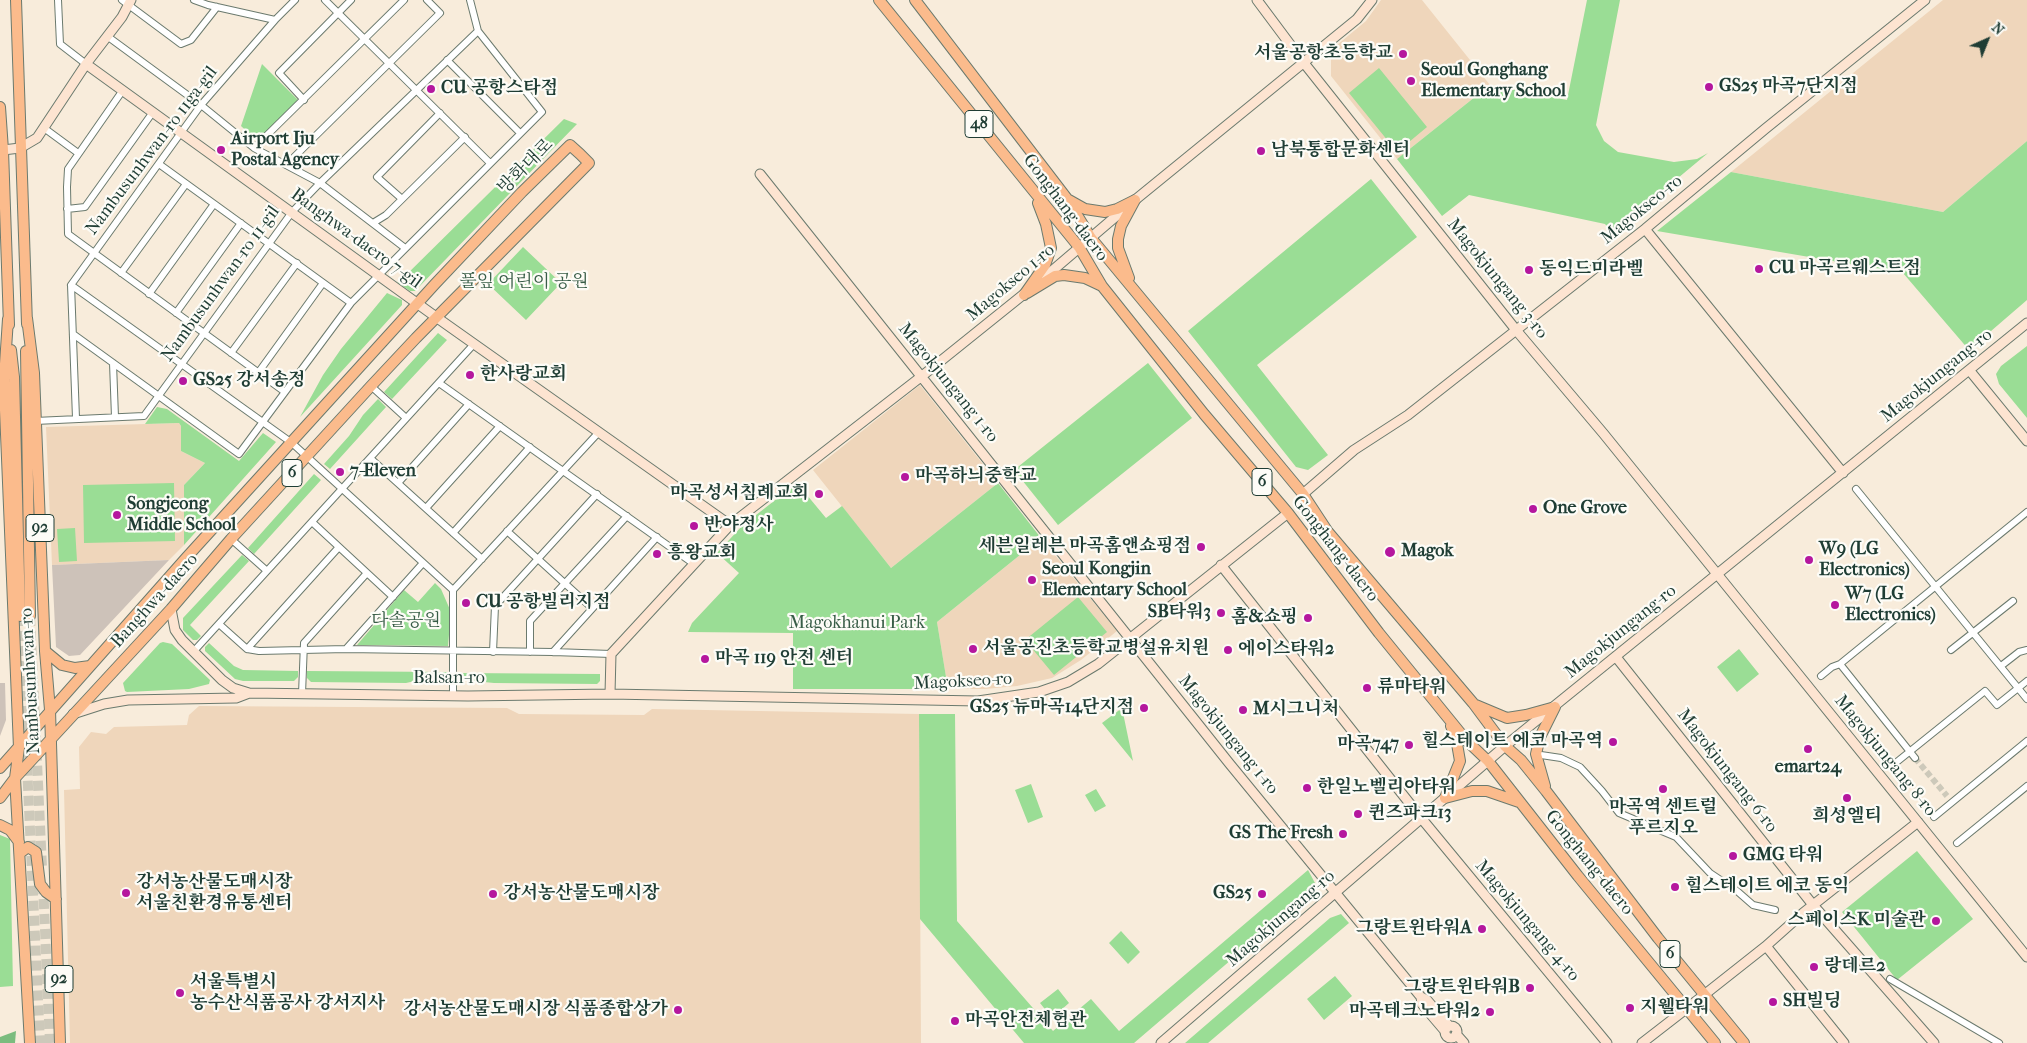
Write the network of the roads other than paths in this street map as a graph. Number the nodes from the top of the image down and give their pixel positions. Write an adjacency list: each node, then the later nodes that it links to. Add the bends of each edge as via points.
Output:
1 (16, 0): 37 (main road, Nambusunhwan-ro / 92)
2 (58, 0): 25 (street, via 60,44)
3 (194, 0): 16 (street)
4 (295, 0): 18 (street, Nambusunhwan-ro 11ga-gil)
5 (325, 0): 17 (street)
6 (351, 0): 17 (street)
7 (404, 0): 21 (street)
8 (427, 0): 23 (street, via 440,13)
9 (470, 0): 19 (street)
10 (879, 0): 47 (main road, Gonghang-daero / 48)
11 (915, 0): 49 (main road, Gonghang-daero / 48)
12 (1257, 0): 24 (street, Magokjungang 3-ro)
13 (1372, 0): 24 (street, Magokseo 1-ro, via 1357,20)
14 (1925, 0): 58 (street, Magokseo-ro)
15 (127, 2): 16 (street, via 181,44 191,40); 20 (street, via 122,17)
16 (217, 7): 18 (street)
17 (338, 13): 21 (street); 28 (street, via 279,73)
18 (275, 20): 29 (street, Nambusunhwan-ro 11ga-gil)
19 (478, 31): 22 (street, Nambusunhwan-ro 11-gil); 35 (street, via 542,112)
20 (107, 36): 25 (street); 29 (street)
21 (365, 40): 23 (street); 28 (street)
22 (447, 60): 27 (street, Nambusunhwan-ro 11-gil); 35 (street)
23 (389, 63): 27 (street); 43 (street)
24 (1304, 63): 50 (street, Magokseo 1-ro); 81 (street, Magokjungang 3-ro)
25 (86, 64): 26 (street, Banghwa-daero 7-gil); 33 (street)
26 (123, 90): 31 (street, Banghwa-daero 7-gil); 40 (street)
27 (416, 90): 32 (street); 45 (street, Nambusunhwan-ro 11-gil)
28 (304, 100): 38 (street)
29 (200, 105): 34 (street, Nambusunhwan-ro 11ga-gil); 38 (street)
30 (0, 106): 39 (main road, Nambusunhwan-ro / 92)
31 (153, 112): 34 (street, Banghwa-daero 7-gil); 52 (street, via 85,207)
32 (440, 113): 36 (street); 48 (street, via 377,177)
33 (44, 128): 37 (street, via 37,138); 40 (street)
34 (182, 133): 42 (street, Nambusunhwan-ro 11ga-gil); 53 (street, Banghwa-daero 7-gil)
35 (520, 133): 41 (street)
36 (465, 138): 41 (street); 48 (street)
37 (20, 148): 39 (street); 54 (main road, Nambusunhwan-ro / 92)
38 (254, 148): 43 (street)
39 (3, 150): 55 (main road, Nambusunhwan-ro / 92)
40 (78, 153): 52 (street, via 68,169)
41 (490, 163): 62 (street)
42 (159, 164): 46 (street); 63 (street, Nambusunhwan-ro 11ga-gil)
43 (286, 165): 45 (street)
44 (760, 174): 91 (street, Magokjungang 1-ro)
45 (320, 183): 53 (street, Nambusunhwan-ro 11-gil); 57 (street)
46 (186, 184): 51 (street); 65 (street)
47 (1034, 193): 61 (main road, Gonghang-daero / 48); 72 (main road, via 1051,248 1045,266)
48 (402, 199): 57 (street, via 386,216)
49 (1068, 200): 50 (main road, via 1098,212 1117,209); 59 (main road, Gonghang-daero / 48)
50 (1135, 200): 59 (street, Magokseo 1-ro); 70 (main road, via 1118,239 1118,248)
51 (214, 204): 56 (street); 71 (street)
52 (67, 209): 63 (street, Nambusunhwan-ro 11ga-gil, via 68,234)
53 (292, 212): 60 (street, Nambusunhwan-ro 11-gil); 66 (street, Banghwa-daero 7-gil)
54 (23, 219): 55 (main road); 77 (main road, Nambusunhwan-ro / 92)
55 (5, 220): 78 (main road, Nambusunhwan-ro / 92)
56 (241, 223): 60 (street); 75 (street)
57 (373, 223): 62 (street)
58 (1645, 228): 81 (street, Magokseo-ro); 110 (street)
59 (1091, 238): 61 (street, Magokseo 1-ro); 70 (main road, Gonghang-daero / 6)
60 (269, 243): 64 (street); 82 (street, Nambusunhwan-ro 11-gil)
61 (1079, 247): 69 (main road, Gonghang-daero / 6); 72 (street, Magokseo 1-ro)
62 (405, 248): 66 (street)
63 (94, 254): 65 (street); 68 (street, Nambusunhwan-ro 11ga-gil)
64 (297, 263): 67 (street); 86 (street)
65 (120, 273): 71 (street)
66 (378, 275): 73 (street); 74 (street, Banghwa-daero 7-gil)
67 (323, 283): 73 (street); 90 (street)
68 (71, 285): 83 (street); 88 (street)
69 (1102, 286): 72 (main road, via 1085,278 1055,276); 118 (main road, Gonghang-daero / 6)
70 (1132, 286): 115 (main road, Gonghang-daero / 6)
71 (149, 294): 75 (street)
72 (1024, 295): 91 (street, Magokseo 1-ro)
73 (351, 303): 94 (street)
74 (418, 304): 76 (street, Banghwa-daero 7-gil); 76 (main road, 방화대로, via 570,145 589,164); 79 (main road, 방화대로)
75 (176, 313): 82 (street)
76 (436, 317): 84 (main road, 방화대로); 85 (street, Banghwa-daero 7-gil)
77 (27, 318): 78 (main road, Nambusunhwan-ro / 92, via 25,616 14,377); 100 (main road, Nambusunhwan-ro / 92)
78 (8, 319): 177 (main road, Nambusunhwan-ro / 92, via 4,379)
79 (400, 323): 105 (main road, Banghwa-daero / 6)
80 (2027, 323): 89 (street, Magokjungang-ro)
81 (1516, 330): 115 (street, Magokseo-ro, via 1408,415 1354,450); 134 (street, Magokjungang 3-ro)
82 (204, 333): 86 (street); 88 (street, Nambusunhwan-ro 11-gil)
83 (73, 334): 87 (street); 98 (street)
84 (416, 338): 93 (main road, Banghwa-daero / 6)
85 (474, 344): 92 (street); 103 (street, Banghwa-daero 7-gil)
86 (231, 353): 90 (street)
87 (113, 363): 95 (street); 97 (street)
88 (181, 364): 95 (street, Nambusunhwan-ro 11-gil); 101 (street)
89 (1970, 371): 104 (street); 110 (street, Magokjungang-ro)
90 (258, 373): 94 (street)
91 (922, 376): 121 (street, Magokseo 1-ro); 144 (street, Magokjungang 1-ro)
92 (439, 383): 96 (street); 99 (street)
93 (372, 386): 99 (street); 107 (main road, Banghwa-daero / 6)
94 (285, 392): 101 (street)
95 (158, 395): 97 (street, Nambusunhwan-ro 11-gil, via 144,416); 101 (street, via 239,454)
96 (469, 404): 102 (street); 111 (street)
97 (115, 417): 98 (street, Nambusunhwan-ro 11-gil)
98 (76, 418): 100 (street, Nambusunhwan-ro 11-gil)
99 (406, 418): 108 (street)
100 (36, 421): 149 (main road, Nambusunhwan-ro / 92)
101 (262, 422): 105 (street)
102 (500, 426): 106 (street); 116 (street)
103 (599, 432): 109 (street); 121 (street, Banghwa-daero 7-gil)
104 (2027, 441)
105 (292, 443): 107 (street); 159 (main road, Banghwa-daero / 6)
106 (530, 447): 109 (street); 123 (street)
107 (307, 456): 112 (street); 125 (main road, Banghwa-daero / 6)
108 (370, 458): 111 (street); 112 (street)
109 (564, 470): 114 (street); 122 (street)
110 (1843, 473): 134 (street, Magokjungang-ro)
111 (398, 483): 116 (street)
112 (342, 489): 120 (street); 129 (street)
113 (1856, 489): 136 (street)
114 (597, 494): 119 (street); 128 (street)
115 (1303, 494): 169 (main road, Gonghang-daero / 6, via 1328,532)
116 (426, 508): 123 (street)
117 (2027, 512): 136 (street)
118 (1288, 513): 131 (street, Magokseo-ro); 173 (main road, Gonghang-daero / 6)
119 (627, 516): 124 (street); 135 (street)
120 (312, 522): 126 (street); 132 (street)
121 (730, 525): 130 (street, Magokseo 1-ro)
122 (508, 532): 127 (street); 128 (street)
123 (453, 533): 127 (street)
124 (657, 537): 130 (street); 140 (street)
125 (231, 539): 132 (street); 141 (main road, Banghwa-daero / 6)
126 (339, 547): 133 (street); 145 (street)
127 (482, 559): 137 (street)
128 (538, 559): 135 (street); 153 (street, via 495,606)
129 (423, 562): 137 (street); 138 (street)
130 (694, 564): 156 (street, Magokseo 1-ro)
131 (1221, 565): 144 (street, Magokseo-ro); 193 (street)
132 (267, 571): 142 (street)
133 (367, 573): 138 (street); 151 (street, via 304,643)
134 (1717, 576): 157 (street, Magokjungang-ro); 194 (street, Magokjungang 8-ro)
135 (565, 583): 140 (street); 154 (street, via 530,621)
136 (1936, 586): 143 (street); 158 (street)
137 (453, 590): 152 (street)
138 (393, 597): 146 (street)
139 (2013, 601): 143 (street)
140 (592, 608): 155 (street)
141 (171, 609): 150 (street, Balsan-ro, via 175,630); 172 (main road, Banghwa-daero)
142 (219, 624): 145 (street); 150 (street)
143 (1974, 632): 147 (street); 160 (street)
144 (1130, 638): 166 (street, Magokseo-ro, via 1098,664 1068,682 1004,699 934,702); 198 (street, Magokjungang 1-ro)
145 (247, 649): 151 (street)
146 (346, 649): 151 (street); 152 (street)
147 (1951, 650)
148 (2027, 650): 160 (street)
149 (45, 651): 159 (main road, via 62,665 75,668); 171 (main road, Nambusunhwan-ro / 92)
150 (194, 651): 164 (street, Balsan-ro, via 222,680 233,688)
151 (304, 651): 165 (street)
152 (453, 652): 153 (street); 167 (street)
153 (493, 652): 154 (street)
154 (530, 652): 155 (street)
155 (553, 652): 156 (street)
156 (611, 654): 166 (street)
157 (1616, 657): 170 (street, Magokjungang-ro); 200 (street, Magokjungang 6-ro)
158 (1840, 664): 161 (street); 178 (street)
159 (90, 666): 171 (main road, Banghwa-daero / 6)
160 (2001, 666): 163 (street)
161 (1821, 676)
162 (2027, 682): 163 (street)
163 (2019, 688): 168 (street); 178 (street, via 1997,705 1985,691)
164 (250, 693): 165 (street, Balsan-ro); 172 (street, Balsan-ro, via 236,698 128,700)
165 (302, 694): 167 (street, Balsan-ro)
166 (610, 694): 167 (street, Balsan-ro)
167 (453, 696)
168 (2027, 699)
169 (1473, 703): 170 (main road, via 1507,718); 176 (main road, Gonghang-daero / 6)
170 (1555, 706): 176 (street, Magokjungang-ro); 186 (main road, via 1540,737 1536,754)
171 (50, 710): 174 (main road, Nambusunhwan-ro / 92); 177 (main road, Banghwa-daero / 6)
172 (73, 714): 174 (main road, Banghwa-daero)
173 (1447, 716): 181 (main road, Gonghang-daero / 6); 189 (main road, via 1456,738 1460,761)
174 (51, 739): 184 (main road, Banghwa-daero); 199 (main road, Nambusunhwan-ro / 92)
175 (2027, 741): 191 (street)
176 (1505, 746): 181 (street, Magokjungang-ro); 186 (main road, Gonghang-daero / 6)
177 (19, 748): 183 (main road, Banghwa-daero / 6); 184 (main road, Nambusunhwan-ro / 92)
178 (1910, 752): 180 (street); 182 (street)
179 (1541, 755): 201 (street, via 1561,758 1580,767 1619,813 1676,837 1710,873 1753,905)
180 (1915, 758)
181 (1488, 761): 189 (street, Magokjungang-ro); 190 (main road, Gonghang-daero / 6)
182 (1893, 765)
183 (0, 768)
184 (15, 778): 188 (main road, Banghwa-daero); 197 (main road, Nambusunhwan-ro / 92)
185 (2027, 786): 196 (street)
186 (1546, 791): 205 (main road, Gonghang-daero / 6)
187 (1947, 796): 191 (street)
188 (0, 798)
189 (1445, 798): 190 (main road, via 1487,791); 193 (street, Magokjungang-ro)
190 (1520, 803): 206 (main road, Gonghang-daero / 6)
191 (1951, 803): 192 (street)
192 (1934, 817)
193 (1422, 819): 198 (street, Magokjungang-ro); 212 (street, Magokjungang 4-ro)
194 (1918, 822): 200 (street); 203 (street, Magokjungang 8-ro)
195 (0, 825): 197 (main road, via 10,830)
196 (1957, 843)
197 (20, 848): 199 (main road, via 28,847 36,852 40,884); 208 (main road, Nambusunhwan-ro / 92)
198 (1335, 893): 207 (street, Magokjungang 1-ro, via 1418,994 1427,1000); 210 (street, Magokjungang-ro)
199 (56, 899): 209 (main road, Nambusunhwan-ro / 92)
200 (1813, 905): 202 (street); 217 (street, Magokjungang 6-ro)
201 (1775, 910)
202 (1766, 946): 205 (street); 216 (street)
203 (2027, 957)
204 (1890, 979): 218 (street)
205 (1704, 996): 206 (street); 215 (main road, Gonghang-daero / 6)
206 (1686, 1009): 213 (street); 214 (main road, Gonghang-daero / 6)
207 (1451, 1034): 211 (street, Magokjungang 1-ro)
208 (30, 1043)
209 (60, 1043)
210 (1161, 1043)
211 (1464, 1043)
212 (1607, 1043)
213 (1642, 1043)
214 (1715, 1043)
215 (1744, 1043)
216 (1844, 1043)
217 (1934, 1043)
218 (1999, 1043)

